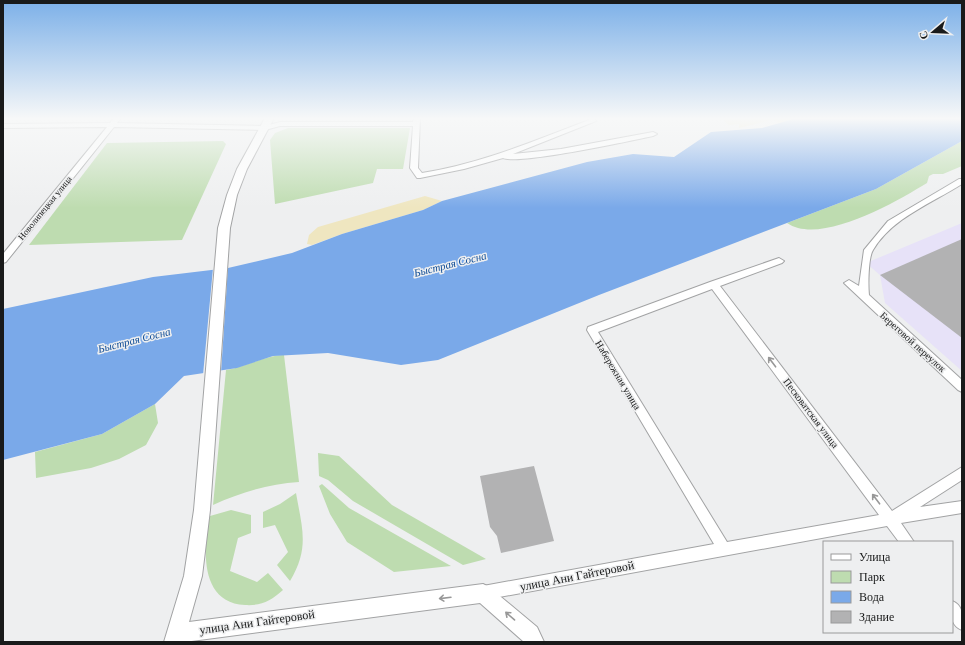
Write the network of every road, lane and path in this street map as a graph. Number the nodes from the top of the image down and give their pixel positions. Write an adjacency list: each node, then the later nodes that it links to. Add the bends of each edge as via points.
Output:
1 (94, 148): 8 (street, Новолипецкая улица)
2 (254, 148): 22 (main road, via 232,195 224,228 202,502 193,576)
3 (415, 148): 6 (street, via 414,168 420,176 449,172)
4 (521, 148): 6 (street)
5 (570, 148): 6 (street)
6 (496, 158)
7 (962, 181): 12 (street, via 886,228 868,250 863,282)
8 (3, 260)
9 (780, 261): 11 (street, Набережная улица)
10 (849, 283): 12 (street, Береговой переулок)
11 (713, 284): 16 (street, Песковатская улица, one-way to 11); 18 (street, Набережная улица, via 592,330)
12 (864, 297): 13 (street, Береговой переулок)
13 (962, 386)
14 (962, 474): 16 (street, улица Ани Гайтеровой)
15 (962, 507): 16 (street)
16 (891, 519): 17 (street, Песковатская улица); 18 (street, улица Ани Гайтеровой)
17 (906, 541)
18 (724, 549): 19 (street, улица Ани Гайтеровой)
19 (483, 593): 22 (main road, улица Ани Гайтеровой, one-way to 22); 23 (main road, one-way to 19, via 530,634)
20 (953, 610): 21 (street)
21 (962, 623)
22 (176, 637)
23 (534, 642)

